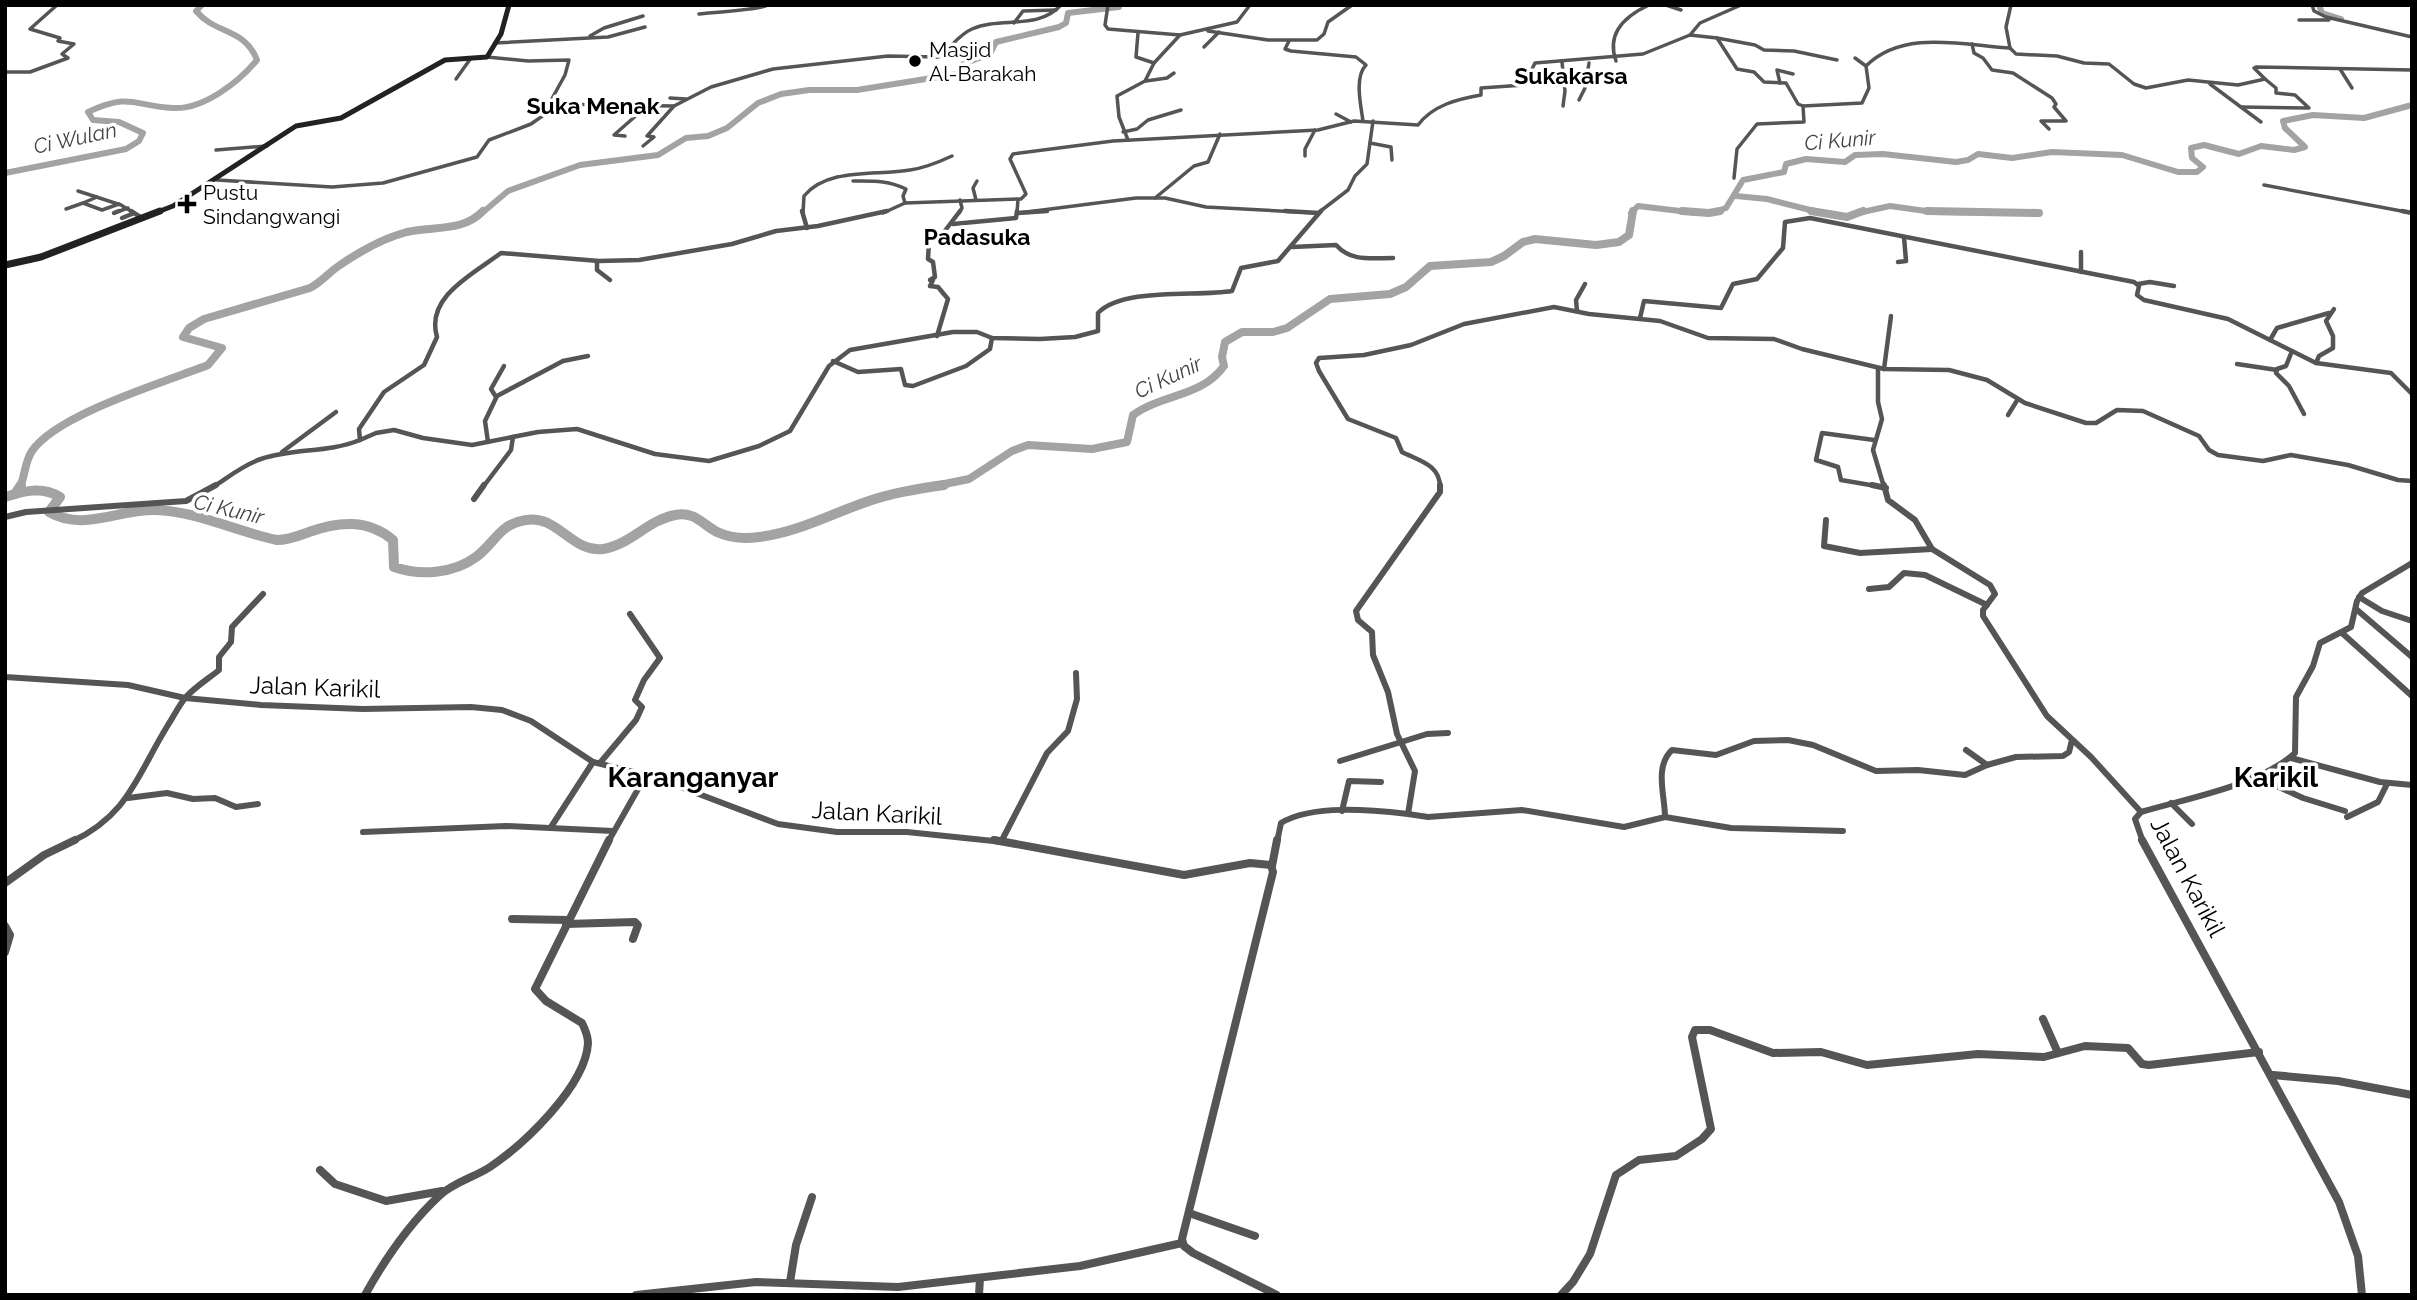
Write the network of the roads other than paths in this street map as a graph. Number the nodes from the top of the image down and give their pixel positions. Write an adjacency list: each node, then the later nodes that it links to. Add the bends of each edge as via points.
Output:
1 (57, 5): 54 (street, via 30,29 74,44 62,54 68,58 30,72)
2 (509, 5): 38 (street)
3 (768, 5): 15 (street, via 760,10)
4 (1250, 5): 25 (street, via 1237,22)
5 (1352, 5): 36 (street, via 1328,22 1320,39)
6 (1649, 5): 12 (street)
7 (1666, 5): 14 (street)
8 (1741, 5): 23 (street)
9 (2011, 5): 41 (street)
10 (2312, 5): 17 (street, via 2316,12)
11 (1108, 7): 28 (street, via 1106,28)
12 (1641, 7): 42 (street, via 1615,30)
13 (1059, 8): 21 (street); 21 (street, via 1023,11)
14 (1681, 10)
15 (699, 14)
16 (643, 16): 20 (street)
17 (2336, 19): 18 (street); 29 (street)
18 (2299, 20)
19 (616, 23): 20 (street)
20 (622, 23): 34 (street)
21 (1014, 23): 64 (street, via 971,29 938,57 888,56 787,67 717,85)
22 (1690, 24): 23 (street)
23 (1698, 25): 32 (street)
24 (644, 26): 34 (street)
25 (1199, 30): 27 (street); 31 (street)
26 (2412, 31): 29 (street)
27 (1219, 32): 36 (street); 40 (street)
28 (1138, 33): 31 (street); 50 (street, via 1136,57)
29 (2398, 33): 33 (street)
30 (1916, 34): 37 (street)
31 (1180, 35): 50 (street)
32 (1690, 35): 35 (street); 42 (street, via 1651,52)
33 (2412, 37)
34 (588, 38): 38 (street)
35 (1717, 38): 46 (street); 60 (street, via 1737,69 1754,72 1764,82)
36 (1289, 41): 74 (street, via 1285,49 1291,51 1356,57 1366,65 1360,83)
37 (1917, 41): 39 (street); 51 (street)
38 (495, 43): 43 (street)
39 (1972, 44): 41 (street); 78 (street, via 1974,53 1992,70 2013,73 2052,98 2066,121 2041,121)
40 (1204, 47)
41 (2010, 48): 61 (street, via 2016,54 2109,64 2143,88 2188,80)
42 (1613, 55): 47 (street); 48 (street)
43 (487, 57): 44 (street); 66 (street, via 569,60 548,103)
44 (471, 58): 57 (street); 85 (street, via 442,61 341,118 301,124)
45 (1855, 58): 51 (street)
46 (1837, 60)
47 (1588, 61): 49 (street); 65 (street)
48 (1616, 61)
49 (1562, 62): 69 (street); 75 (street, via 1535,63 1524,85 1481,88 1480,95 1454,100 1424,117 1419,125)
50 (1154, 63): 55 (street)
51 (1866, 66): 70 (street, via 1870,88 1863,102)
52 (2340, 69): 53 (street); 58 (street, via 2254,68); 62 (street)
53 (2412, 70)
54 (5, 72)
55 (1149, 74): 59 (street); 59 (street, via 1172,75)
56 (1793, 74): 60 (street, via 1777,70)
57 (457, 79)
58 (2265, 79): 61 (street, via 2238,85); 71 (street, via 2276,93 2295,95 2309,108)
59 (1145, 81): 80 (street, via 1117,96)
60 (1780, 83): 70 (street, via 1788,85)
61 (2209, 83): 71 (street)
62 (2352, 88)
63 (670, 98): 64 (street)
64 (688, 99): 68 (street)
65 (1579, 100)
66 (558, 105): 67 (street); 92 (street, via 531,124 489,140 477,157 394,181 332,187)
67 (647, 106): 68 (street); 82 (street, via 614,135)
68 (674, 106): 86 (street, via 647,135 654,137)
69 (1563, 106)
70 (1803, 106): 91 (street, via 1804,122 1757,124 1737,149)
71 (2241, 107): 77 (street)
72 (1181, 110): 80 (street)
73 (1336, 114): 76 (street)
74 (1363, 121): 75 (street); 76 (street)
75 (1373, 121): 84 (street)
76 (1351, 122): 79 (street)
77 (2261, 122)
78 (2049, 129)
79 (1315, 130): 81 (street); 89 (street)
80 (1123, 132): 83 (street)
81 (1220, 134): 83 (street); 98 (street, via 1208,162 1194,166)
82 (625, 136)
83 (1128, 140): 99 (street, via 1010,155 1026,194)
84 (1370, 143): 90 (street, via 1391,146); 108 (street, via 1364,168 1343,195)
85 (269, 146): 87 (street); 92 (street)
86 (643, 146)
87 (216, 150)
88 (953, 156): 115 (street, via 918,169 854,175 812,186 802,206)
89 (1305, 156)
90 (1392, 160)
91 (1734, 178)
92 (216, 180): 113 (street, via 186,200)
93 (853, 181): 102 (street, via 893,182 906,189)
94 (977, 181): 101 (street, via 973,188)
95 (2264, 186): 109 (street)
96 (78, 191): 97 (street)
97 (98, 197): 103 (street); 104 (street)
98 (1154, 198): 107 (street); 108 (street, via 1206,207)
99 (1018, 199): 101 (street); 107 (street)
100 (960, 200): 101 (street); 102 (street); 114 (street, via 962,208)
101 (976, 200)
102 (905, 202): 115 (street, via 883,213)
103 (83, 203): 104 (street, via 102,210); 106 (street)
104 (119, 204): 105 (street)
105 (128, 208): 110 (street); 111 (street)
106 (66, 209)
107 (1018, 213): 114 (street, via 1012,219)
108 (1319, 213): 117 (street)
109 (2412, 213)
110 (114, 214)
111 (132, 214): 112 (street); 113 (street)
112 (122, 218)
113 (144, 218): 122 (street, via 41,257)
114 (953, 224): 131 (street, via 929,242 928,259 933,262 935,277 930,286 938,287 948,299)
115 (807, 228): 120 (street, via 664,257)
116 (1904, 237): 121 (street, via 1906,261); 123 (street); 130 (street, via 1810,218 1788,221 1782,249 1757,279 1732,285 1721,309 1643,301)
117 (1292, 247): 119 (street, via 1336,245 1354,258); 132 (street, via 1275,262 1241,268 1232,291 1109,305 1098,312 1098,331 1075,337)
118 (2081, 252): 123 (street)
119 (1393, 258)
120 (597, 261): 124 (street, via 597,270); 149 (street, via 504,253 450,289 433,323 438,337 424,365 384,392 359,429)
121 (1898, 262)
122 (5, 265)
123 (2081, 272): 126 (street)
124 (610, 280)
125 (1585, 284): 128 (street, via 1576,300)
126 (2138, 284): 127 (street); 133 (street, via 2137,295 2144,300 2219,316)
127 (2174, 286)
128 (1577, 311): 130 (street); 175 (street, via 1546,306 1464,324 1411,345 1317,359 1329,391 1348,419 1396,438 1402,452 1428,463 1440,477 1438,497 1356,611 1358,620 1372,632 1373,655)
129 (1891, 316): 140 (street)
130 (1640, 318): 140 (street, via 1708,338 1774,339)
131 (937, 336): 132 (street, via 968,331); 136 (street, via 849,350)
132 (992, 338): 136 (street, via 990,349 967,366 913,386 905,385 901,369 858,372)
133 (2270, 340): 134 (street); 137 (street, via 2277,328 2331,311 2326,321 2333,348)
134 (2292, 351): 137 (street); 141 (street, via 2286,366)
135 (588, 356): 143 (street, via 563,361)
136 (833, 361): 148 (street, via 790,431 714,460 655,454 582,430)
137 (2316, 363): 142 (street, via 2391,373)
138 (2238, 364): 141 (street)
139 (503, 366): 143 (street, via 491,389)
140 (1881, 368): 144 (street, via 1949,370 1987,380); 150 (street, via 1878,402 1882,419)
141 (2277, 370): 146 (street)
142 (2412, 394)
143 (496, 397): 151 (street, via 485,421)
144 (2018, 399): 147 (street); 153 (street, via 2089,424 2117,410 2143,411 2199,436 2218,455 2263,461 2291,455)
145 (336, 412): 152 (street)
146 (2304, 414)
147 (2008, 415)
148 (513, 437): 151 (street); 155 (street, via 511,450)
149 (360, 440): 151 (street, via 394,430 464,444); 152 (street, via 321,452)
150 (1874, 440): 154 (street); 154 (street, via 1822,433 1816,460 1838,466 1841,480)
151 (488, 442)
152 (276, 455): 156 (street, via 247,464 186,501)
153 (2412, 481)
154 (1886, 488): 158 (street, via 1888,500 1915,520)
155 (474, 499)
156 (5, 517)
157 (1825, 520): 158 (street, via 1824,546 1860,554)
158 (1932, 549): 163 (street, via 1990,585 1995,594)
159 (2412, 563): 162 (street)
160 (1869, 589): 163 (street, via 1885,589 1904,573 1919,573)
161 (263, 594): 172 (street, via 232,627 232,642 219,657 218,672)
162 (2359, 597): 164 (street); 166 (street)
163 (1987, 605): 174 (street, via 1982,613 1987,625 2047,716)
164 (2356, 609): 167 (street, via 2351,627); 168 (street)
165 (630, 614): 179 (street, via 660,658 635,700 642,707 638,716)
166 (2412, 621)
167 (2342, 633): 171 (street); 177 (street, via 2320,643 2296,697 2295,753)
168 (2412, 657)
169 (1076, 673): 198 (street, via 1077,699 1068,731 1047,753)
170 (5, 677): 172 (street, Jalan Karikil, via 128,685)
171 (2412, 696)
172 (185, 698): 179 (street, Jalan Karikil, via 286,707 502,710 531,721); 186 (street)
173 (1448, 733): 175 (street, via 1427,734)
174 (2072, 740): 180 (street, via 2063,756 2025,756); 189 (street)
175 (1401, 744): 178 (street); 191 (street, via 1415,771)
176 (1966, 750): 180 (street)
177 (2291, 758): 182 (street, Jalan Karikil); 184 (street)
178 (1340, 761)
179 (596, 763): 181 (street, Jalan Karikil); 194 (street)
180 (1987, 765): 192 (street, via 1965,775 1880,771 1788,740 1754,741 1716,755 1672,750 1662,766)
181 (646, 775): 195 (street); 198 (street, Jalan Karikil, via 778,824)
182 (2253, 775): 184 (street, via 2346,814 2375,805); 187 (street, Jalan Karikil)
183 (1381, 782): 190 (street, via 1349,781)
184 (2387, 784): 185 (street)
185 (2412, 785)
186 (128, 798): 188 (street, via 167,793 215,798 236,807); 200 (street, via 99,826 44,855)
187 (2171, 803): 189 (street, Jalan Karikil); 193 (street)
188 (258, 804)
189 (2136, 808): 207 (street, Jalan Karikil, via 2140,836)
190 (1342, 811): 191 (street); 199 (street, via 1283,821)
191 (1409, 812): 192 (street, via 1428,817 1522,810 1624,827)
192 (1665, 817): 196 (street, via 1777,831)
193 (2192, 824)
194 (551, 827): 195 (street); 197 (street)
195 (613, 831): 202 (street)
196 (1843, 831)
197 (363, 832)
198 (1001, 842): 199 (street, Jalan Karikil, via 1184,875 1254,864)
199 (1272, 866): 214 (street)
200 (5, 883)
201 (512, 919): 202 (street)
202 (567, 922): 204 (street, via 635,922); 212 (street, via 535,989 582,1023 588,1043 583,1063 514,1148 489,1168)
203 (5, 926): 205 (street, via 10,938)
204 (633, 939)
205 (5, 951)
206 (2043, 1019): 208 (street)
207 (2259, 1052): 208 (street, via 2150,1065 2142,1064 2124,1047 2085,1046); 209 (street, Jalan Karikil)
208 (2058, 1053): 224 (street, via 2032,1058 1978,1054 1867,1065 1821,1052 1773,1053 1710,1030 1695,1030 1692,1037 1711,1129 1676,1156 1639,1160 1616,1175 1590,1255)
209 (2273, 1075): 210 (street); 225 (street, Jalan Karikil, via 2352,1230 2362,1271)
210 (2412, 1095)
211 (320, 1170): 212 (street, via 335,1184 386,1200)
212 (445, 1190): 220 (street, via 379,1269)
213 (812, 1197): 218 (street)
214 (1189, 1213): 215 (street); 216 (street)
215 (1255, 1236)
216 (1182, 1243): 217 (street, via 1080,1266); 223 (street)
217 (980, 1278): 219 (street); 222 (street)
218 (789, 1282): 219 (street); 221 (street, via 717,1284)
219 (898, 1291)
220 (365, 1295)
221 (636, 1295)
222 (979, 1295)
223 (1277, 1295)
224 (1561, 1295)
225 (2362, 1295)

